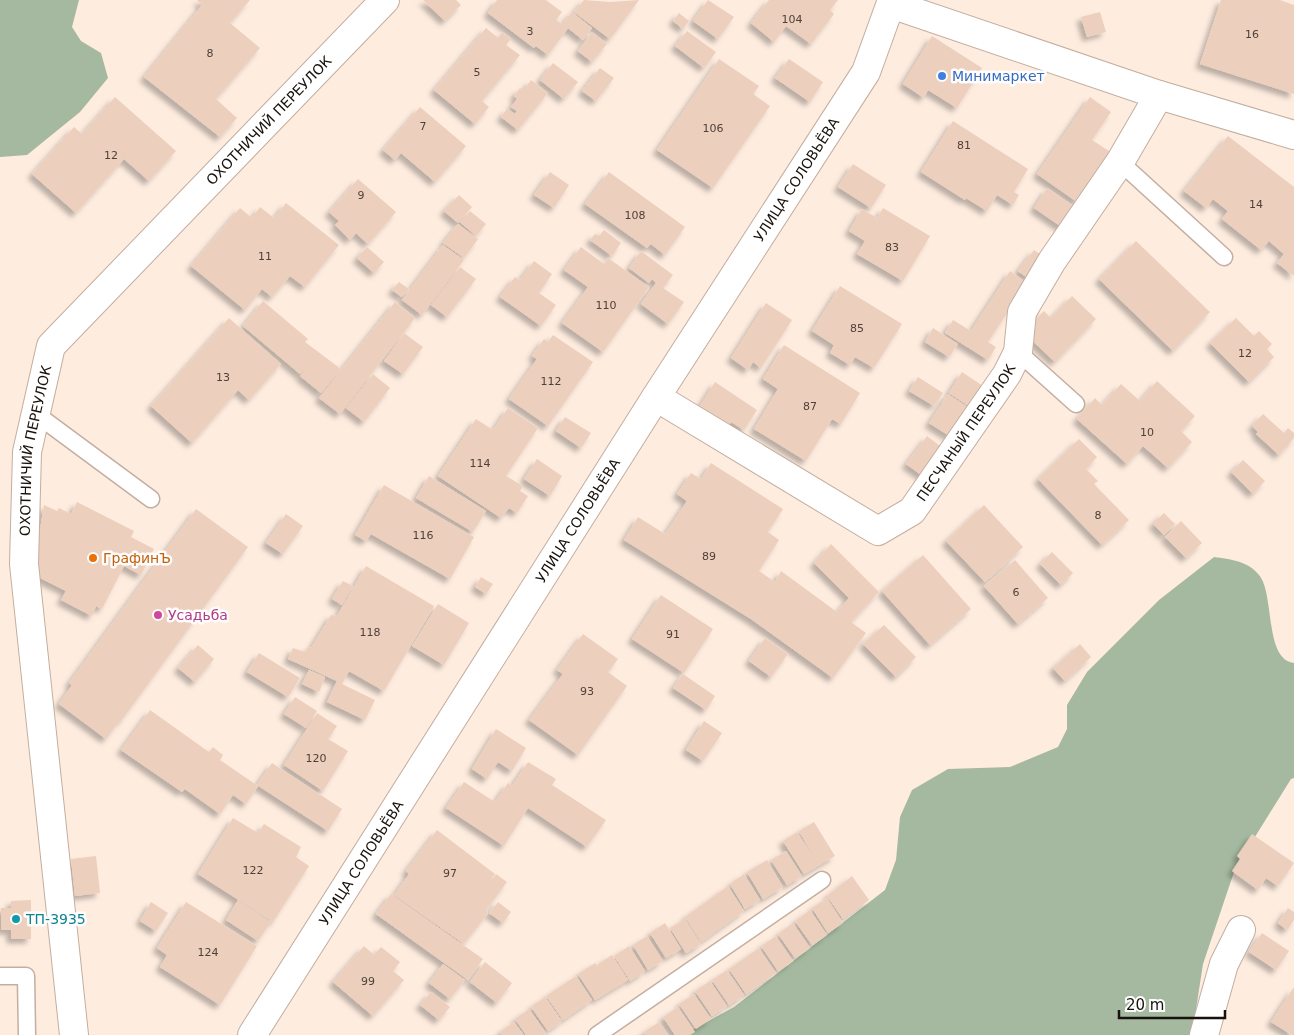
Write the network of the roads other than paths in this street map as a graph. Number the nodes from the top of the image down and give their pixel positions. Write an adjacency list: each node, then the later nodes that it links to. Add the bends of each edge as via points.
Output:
1 (385, 0): 10 (street, ОХОТНИЧИЙ ПЕРЕУЛОК, via 51,346)
2 (892, 2): 3 (street); 8 (street, УЛИЦА СОЛОВЬЁВА, via 866,72)
3 (1159, 96): 4 (street); 5 (street, ПЕСЧАНЫЙ ПЕРЕУЛОК)
4 (1294, 135)
5 (1120, 162): 6 (lane); 7 (street, ПЕСЧАНЫЙ ПЕРЕУЛОК, via 1052,261 1022,312)
6 (1224, 257)
7 (1018, 352): 8 (street, ПЕСЧАНЫЙ ПЕРЕУЛОК, via 1007,374 912,511 878,531); 9 (lane)
8 (656, 397): 17 (street, УЛИЦА СОЛОВЬЁВА)
9 (1076, 404)
10 (36, 414): 11 (lane); 16 (street, ОХОТНИЧИЙ ПЕРЕУЛОК, via 27,452 24,564)
11 (151, 499)
12 (822, 880): 18 (lane)
13 (1241, 930): 19 (street, via 1224,964)
14 (0, 976): 15 (lane, via 26,976)
15 (27, 1035)
16 (74, 1035)
17 (252, 1035)
18 (597, 1035)
19 (1204, 1035)

